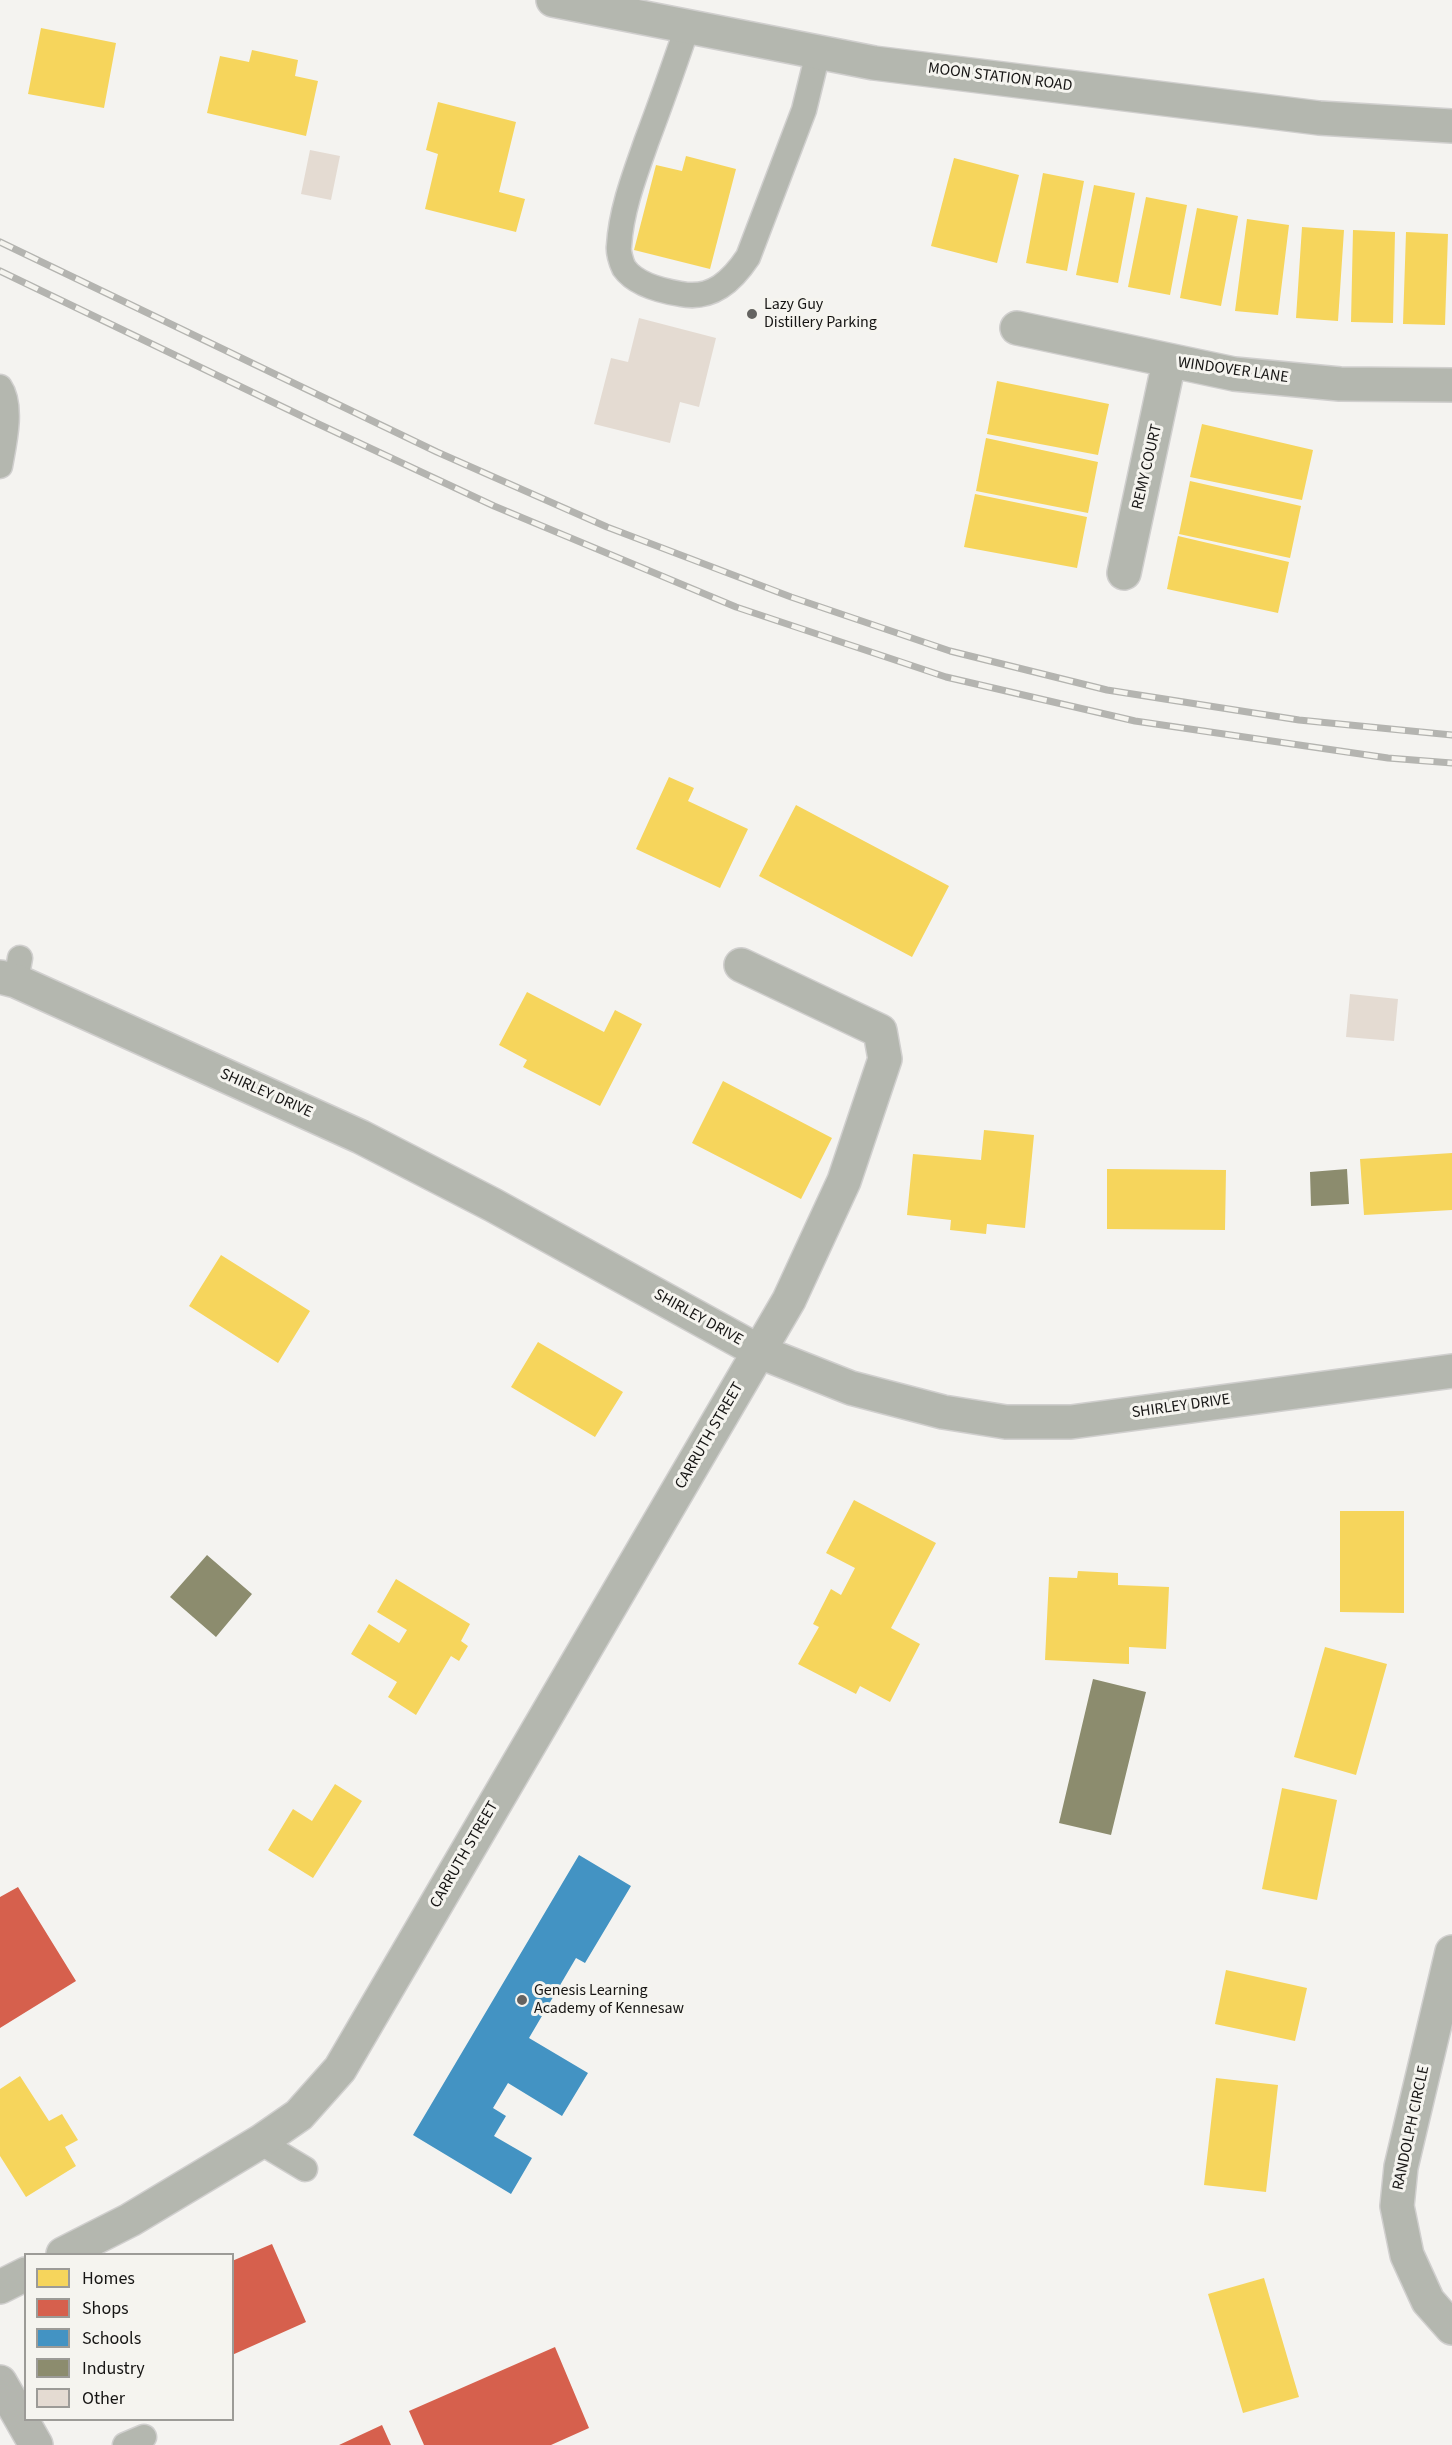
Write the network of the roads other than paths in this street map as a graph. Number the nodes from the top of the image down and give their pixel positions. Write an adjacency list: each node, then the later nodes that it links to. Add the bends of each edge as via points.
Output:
1 (553, 0): 2 (street, MOON STATION ROAD)
2 (646, 10): 3 (street, MOON STATION ROAD)
3 (687, 28): 4 (street, MOON STATION ROAD); 4 (lane, via 635,173 618,249 624,268 658,290 694,296 735,277 748,257 804,110)
4 (818, 53): 5 (street, MOON STATION ROAD, via 1307,116)
5 (1452, 126)
6 (1017, 328): 7 (street, WINDOVER LANE)
7 (1169, 362): 8 (street, WINDOVER LANE, via 1234,374 1340,384); 11 (street, REMY COURT)
8 (1452, 385)
9 (0, 387): 10 (lane, via 6,396)
10 (0, 466)
11 (1124, 573)
12 (741, 965): 14 (street, CARRUTH STREET, via 880,1031 885,1059 844,1181 789,1300)
13 (12, 972): 14 (street, SHIRLEY DRIVE, via 361,1137)
14 (760, 1352): 15 (street, SHIRLEY DRIVE, via 851,1388 943,1412 1006,1422 1071,1422); 17 (street, CARRUTH STREET, via 340,2069 299,2115)
15 (1452, 1371)
16 (1452, 1952): 22 (street, RANDOLPH CIRCLE, via 1401,2167 1397,2206 1407,2255 1428,2301)
17 (260, 2142): 18 (lane); 19 (street, CARRUTH STREET, via 130,2220)
18 (305, 2169)
19 (65, 2253)
20 (24, 2275): 21 (street)
21 (0, 2287)
22 (1452, 2328)
23 (0, 2382): 24 (main road)
24 (36, 2445)

